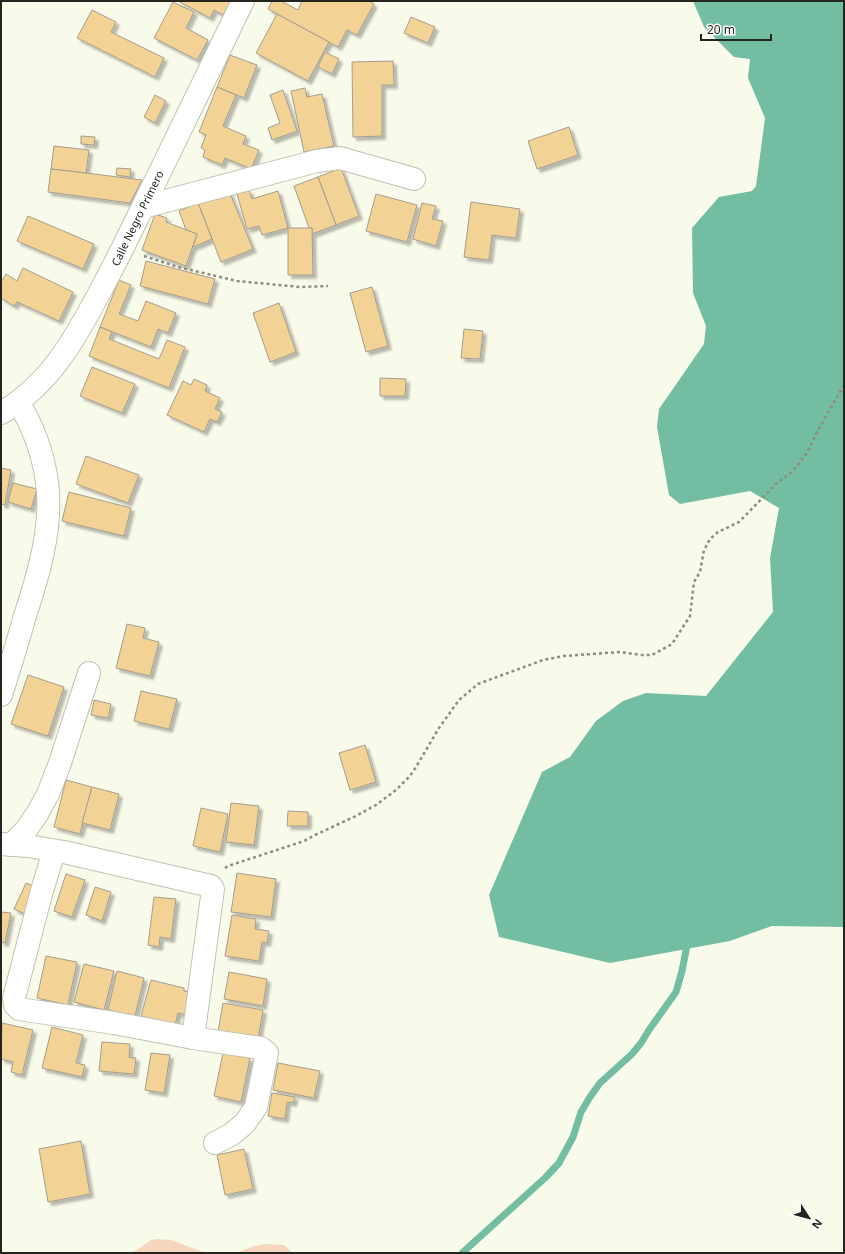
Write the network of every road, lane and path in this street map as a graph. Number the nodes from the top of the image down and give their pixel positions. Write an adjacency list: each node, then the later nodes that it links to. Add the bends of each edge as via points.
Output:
1 (243, 1): 3 (street, Calle Negro Primero)
2 (414, 179): 3 (street, via 340,158 317,161)
3 (142, 208): 4 (street, Calle Negro Primero)
4 (123, 248): 5 (path, via 178,267 237,281 300,287); 7 (street, Calle Negro Primero, via 69,347 35,388)
5 (328, 286)
6 (844, 385): 12 (path, via 807,453 793,471 776,484 739,522 718,532 710,540 704,550 700,572 694,582 690,616 672,644 652,655 620,652 543,660 478,684 459,700 438,728 410,776 396,790 376,805 304,841 228,866)
7 (10, 407): 9 (street, via 27,417 38,443 47,482 48,507 38,574)
8 (89, 673): 10 (street, via 48,794 30,825)
9 (1, 695)
10 (6, 845): 11 (street)
11 (54, 851): 12 (street); 13 (street, via 14,998 15,1005 19,1009)
12 (211, 886): 13 (street, via 213,889)
13 (193, 1038): 14 (street, via 261,1048 267,1053 256,1107 245,1123)
14 (215, 1143)

